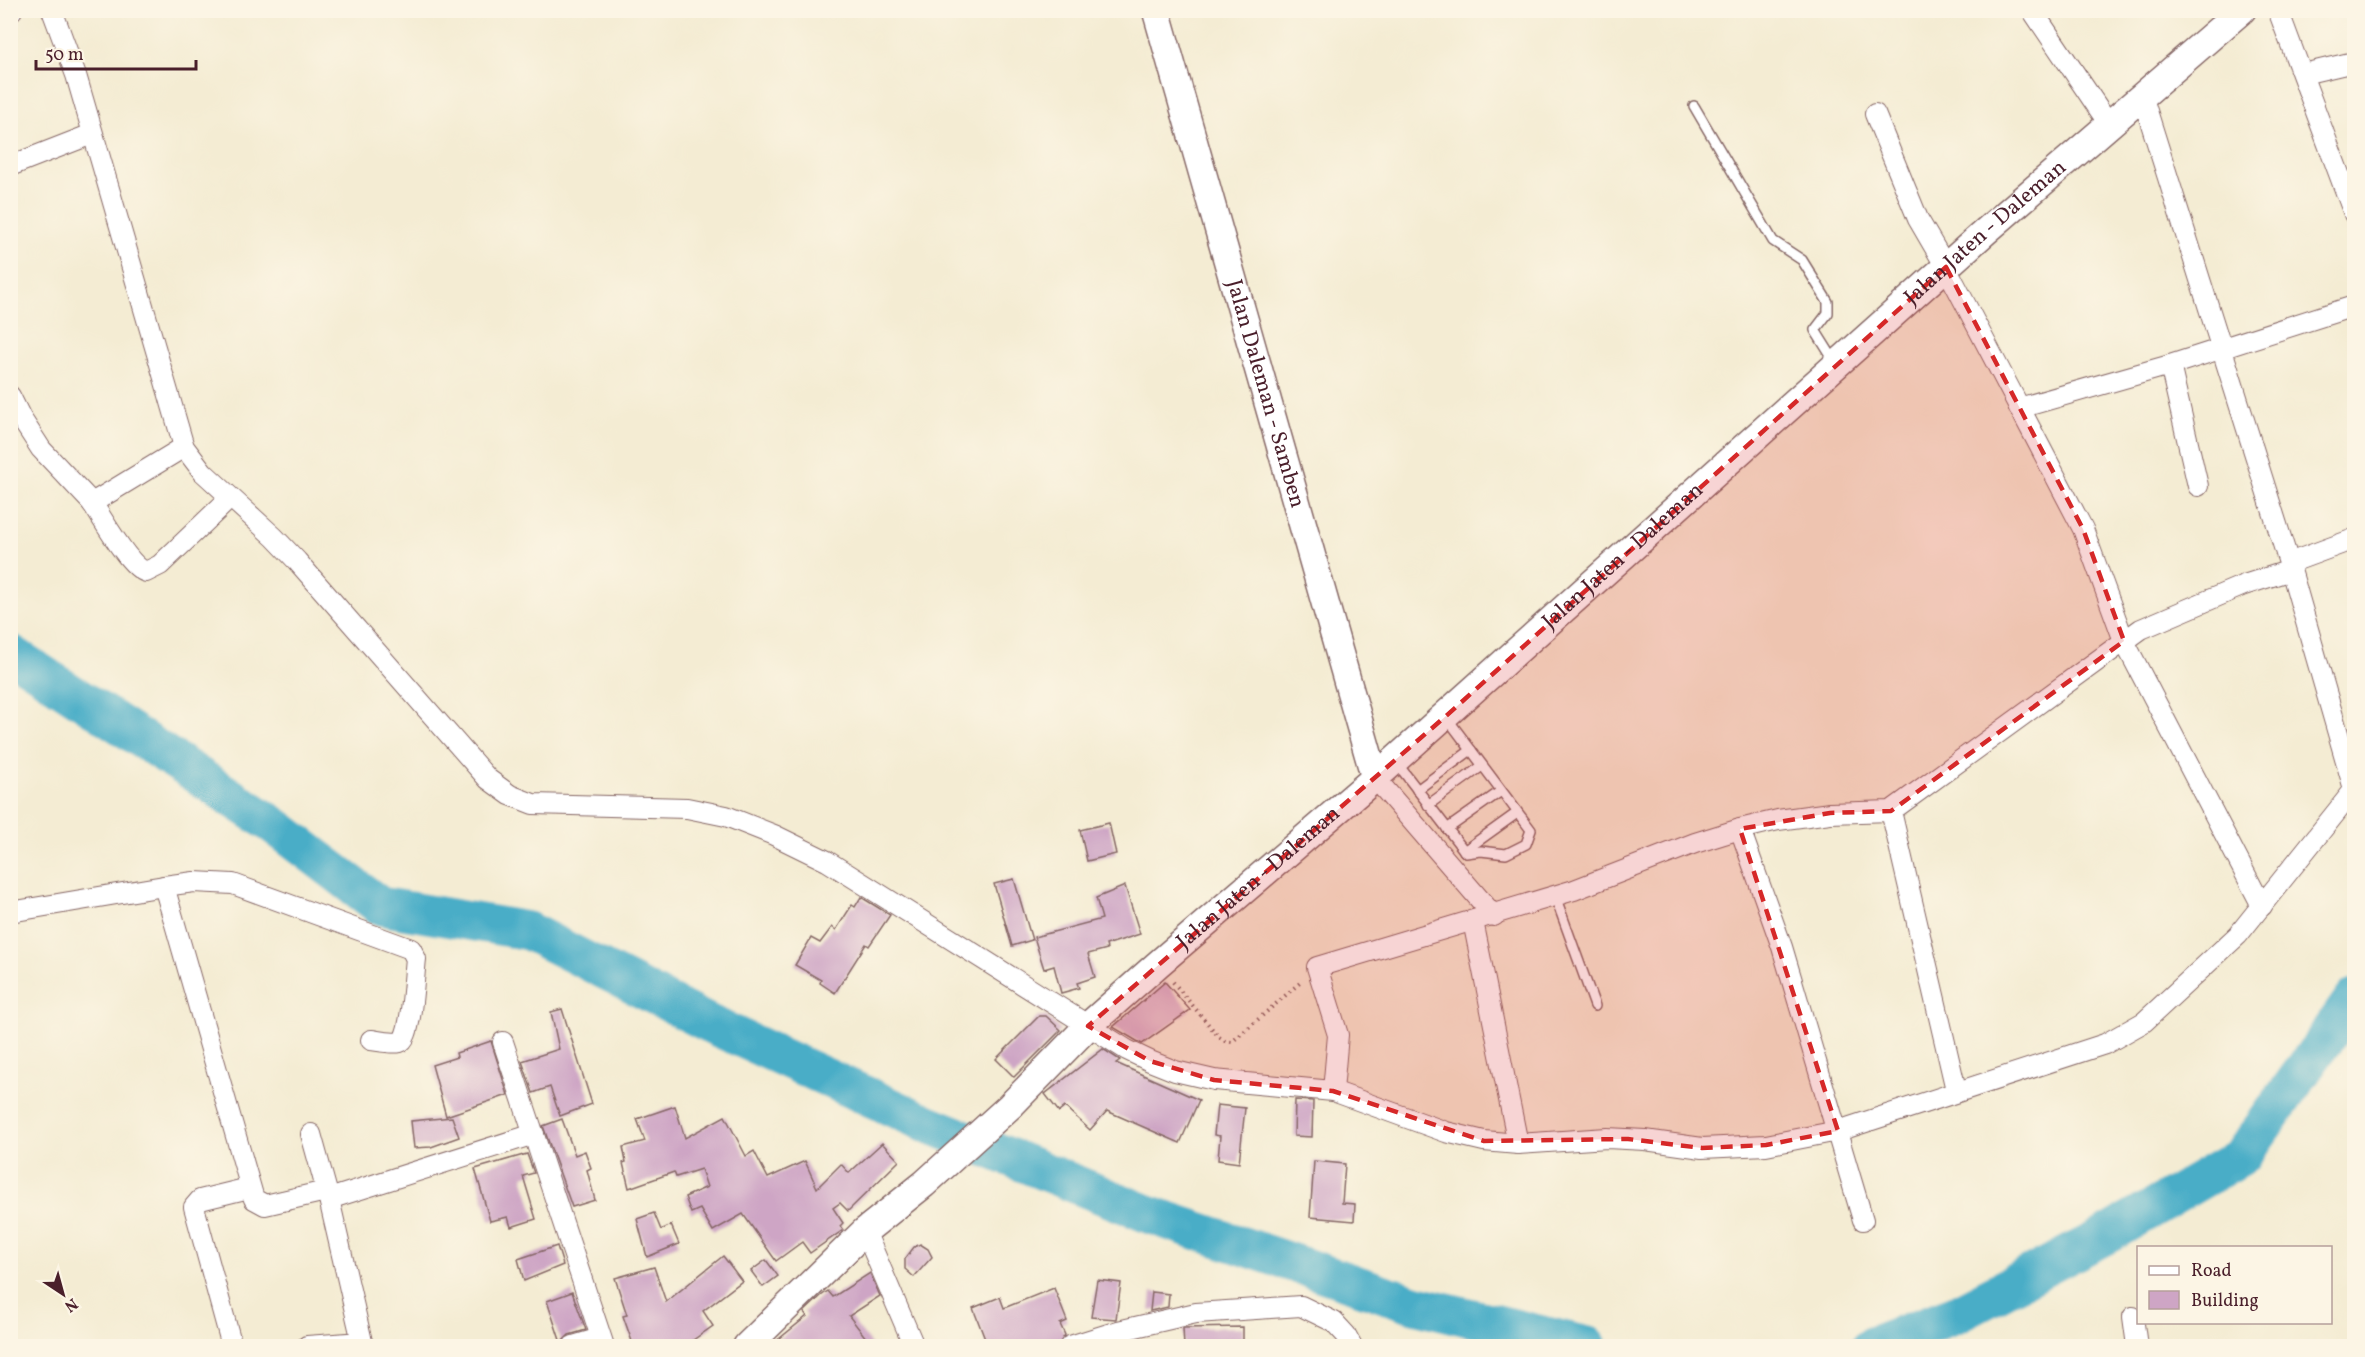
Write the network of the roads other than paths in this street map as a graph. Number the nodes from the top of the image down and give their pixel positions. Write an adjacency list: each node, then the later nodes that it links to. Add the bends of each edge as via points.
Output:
1 (52, 10): 12 (street)
2 (1156, 10): 32 (main road, Jalan Daleman - Samben)
3 (2032, 10): 11 (street)
4 (2278, 10): 7 (street)
5 (2236, 12): 8 (main road, Jalan Jaten - Daleman)
6 (2355, 62): 7 (street)
7 (2303, 74): 14 (street)
8 (2142, 95): 11 (main road, Jalan Jaten - Daleman); 17 (street)
9 (1694, 106): 18 (lane, via 1773,241 1802,260 1828,302 1828,313 1815,330)
10 (1875, 114): 15 (street, via 1918,219)
11 (2109, 124): 15 (main road, Jalan Jaten - Daleman)
12 (92, 134): 13 (street); 22 (street)
13 (10, 166)
14 (2355, 214)
15 (1946, 267): 18 (main road, Jalan Jaten - Daleman); 21 (street)
16 (2355, 306): 17 (street)
17 (2222, 349): 19 (street); 27 (street)
18 (1836, 364): 29 (main road, Jalan Jaten - Daleman)
19 (2170, 365): 21 (street); 23 (street)
20 (10, 396): 25 (street, via 41,449)
21 (2019, 408): 28 (street, via 2083,529)
22 (184, 447): 24 (street, via 195,464); 25 (street)
23 (2198, 486)
24 (230, 498): 25 (street, via 160,565 146,572 139,569); 49 (street, via 274,537 460,749 488,779 510,795 533,804 687,808 726,816 774,835 878,891)
25 (92, 503)
26 (2355, 539): 27 (street)
27 (2290, 566): 28 (street, via 2141,629); 35 (street)
28 (2124, 641): 37 (street); 44 (street)
29 (1446, 716): 30 (lane); 32 (main road, Jalan Jaten - Daleman)
30 (1471, 750): 31 (lane); 33 (lane)
31 (1482, 766): 34 (lane); 36 (lane)
32 (1384, 769): 33 (lane); 46 (street); 49 (main road, Jalan Jaten - Daleman)
33 (1417, 790): 36 (lane)
34 (1501, 790): 38 (lane); 39 (lane)
35 (2355, 790): 44 (street)
36 (1428, 805): 39 (lane)
37 (1891, 812): 40 (street, via 1830,813); 52 (street)
38 (1518, 813): 41 (lane); 41 (lane, via 1531,830 1526,844 1506,854)
39 (1447, 829): 41 (lane)
40 (1740, 829): 43 (street); 54 (street, via 1782,947)
41 (1464, 851)
42 (164, 886): 45 (street); 50 (street, via 194,882 233,884 411,949 416,959 405,1039); 58 (street)
43 (1555, 896): 46 (street); 48 (lane)
44 (2262, 906): 52 (street, via 2238,935 2130,1032 2105,1044)
45 (10, 912)
46 (1494, 916): 47 (street)
47 (1473, 921): 53 (street, via 1317,967 1338,1035); 57 (street)
48 (1595, 1006)
49 (1088, 1026): 53 (street, via 1127,1050 1175,1071 1234,1083); 61 (main road, Jalan Jaten - Daleman, via 1010,1106)
50 (371, 1040)
51 (503, 1042): 56 (street)
52 (1955, 1083): 54 (street)
53 (1333, 1091): 57 (street, via 1446,1132 1484,1141)
54 (1836, 1125): 57 (street, via 1766,1145 1712,1148 1607,1138); 60 (street)
55 (311, 1134): 59 (street)
56 (534, 1134): 59 (street); 63 (street)
57 (1516, 1138)
58 (249, 1188): 59 (street, via 254,1199 265,1205); 65 (street, via 200,1200 194,1207)
59 (328, 1195): 64 (street)
60 (1863, 1220)
61 (865, 1231): 68 (main road, Jalan Jaten - Daleman); 69 (street)
62 (2133, 1317): 72 (street)
63 (602, 1342): 67 (street)
64 (363, 1344): 66 (street)
65 (232, 1347)
66 (307, 1347)
67 (573, 1347)
68 (747, 1347)
69 (914, 1347)
70 (1070, 1347): 71 (street, via 1196,1313 1301,1306 1334,1322)
71 (1352, 1347)
72 (2137, 1347)

